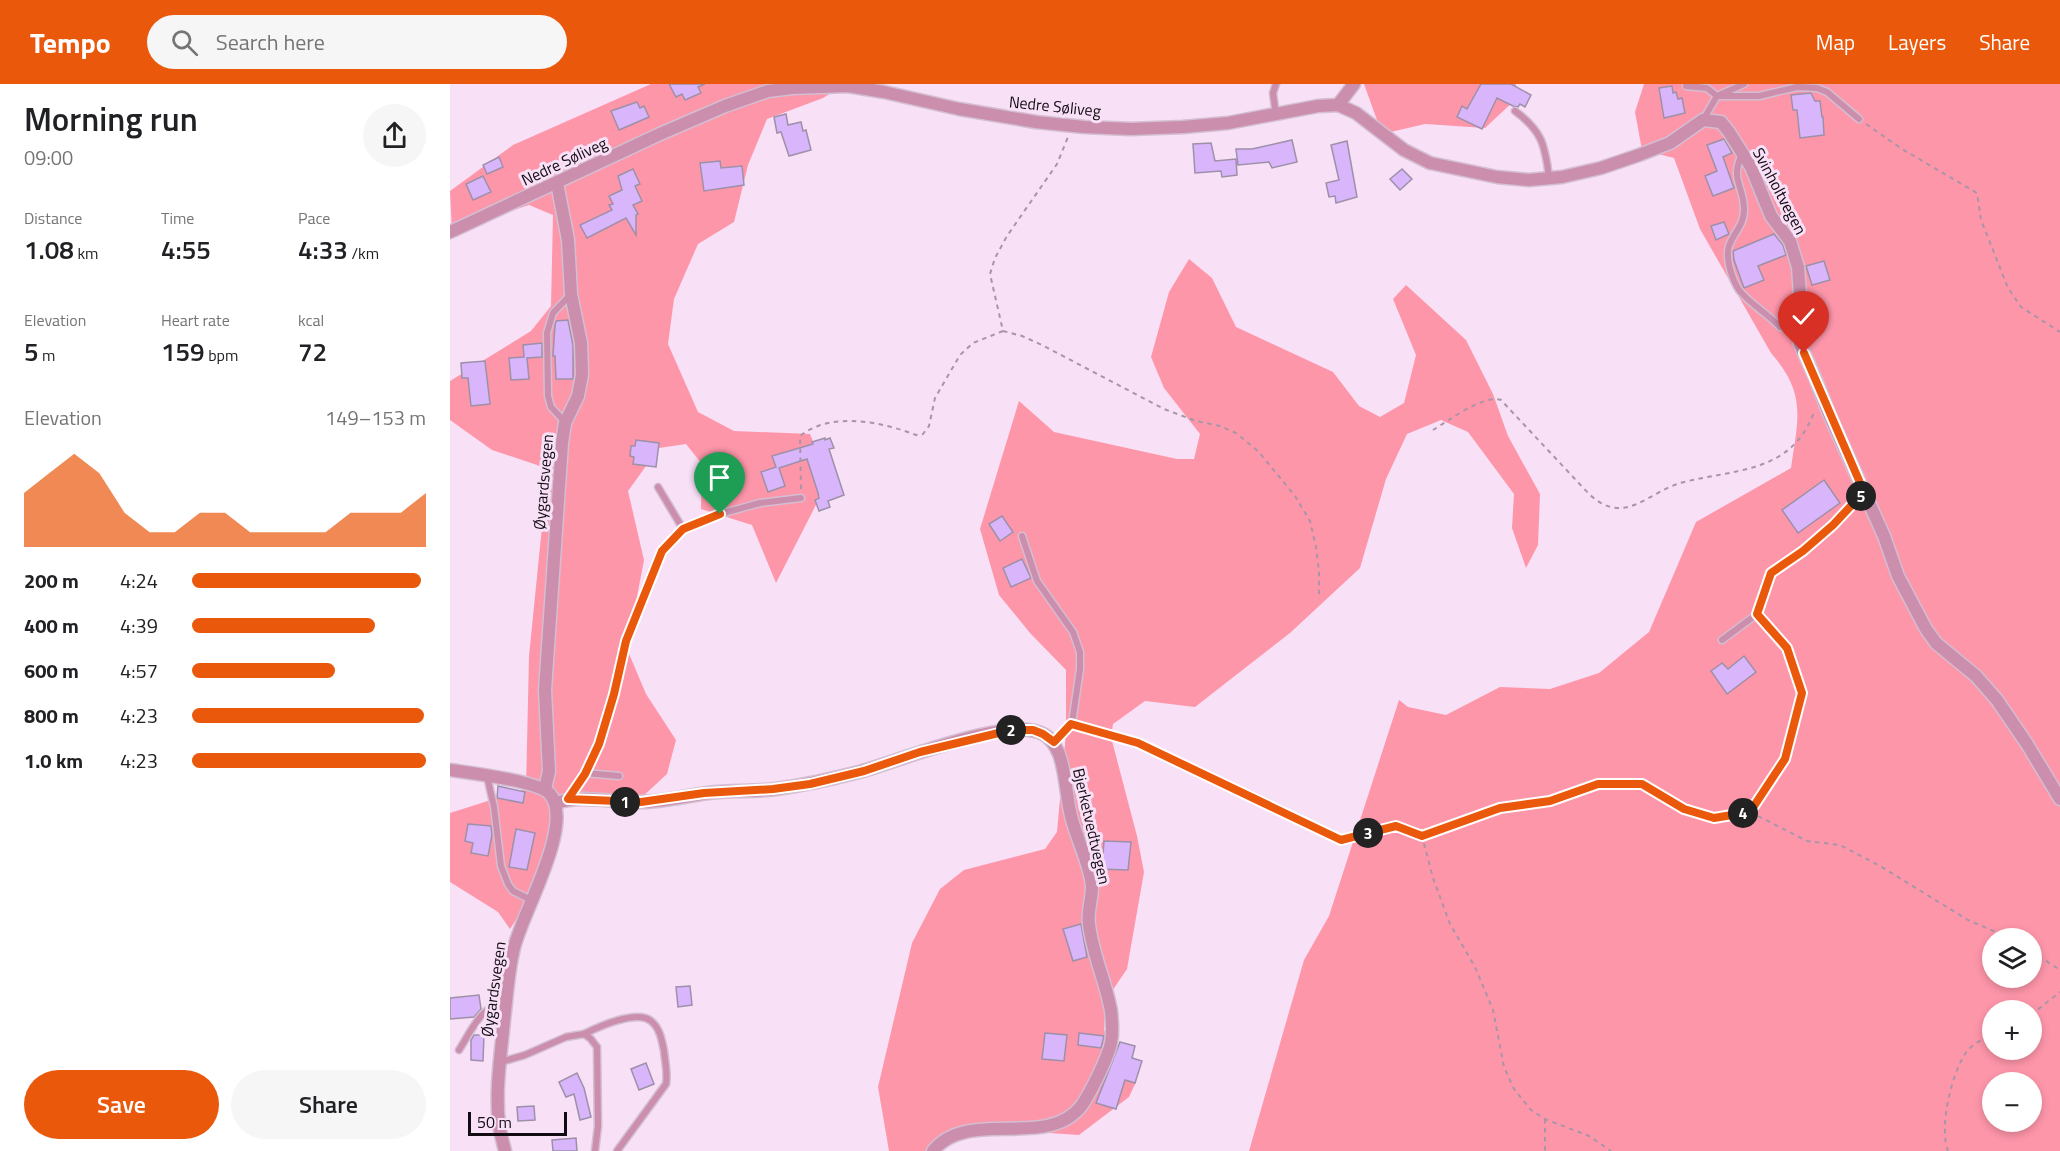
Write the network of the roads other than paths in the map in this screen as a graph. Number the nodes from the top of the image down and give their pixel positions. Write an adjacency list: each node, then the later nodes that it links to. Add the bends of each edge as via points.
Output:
1 (1276, 84): 10 (lane)
2 (1744, 84): 7 (lane)
3 (814, 85): 4 (street, Nedre Søliveg); 15 (street, Nedre Søliveg, via 768,91 725,106)
4 (847, 85): 10 (street, Nedre Søliveg, via 959,109 1071,126 1183,127)
5 (1349, 86): 8 (street)
6 (1686, 86): 7 (lane, via 1707,88)
7 (1718, 96): 11 (lane, via 1759,96 1797,87 1817,88); 12 (lane)
8 (1338, 105): 10 (street, Nedre Søliveg); 14 (street, via 1430,163 1497,177)
9 (1515, 111): 14 (lane, via 1538,132)
10 (1276, 115)
11 (1859, 119)
12 (1703, 120): 13 (street, Svinholtvegen, via 1721,122); 14 (street, via 1670,143 1639,155 1592,170)
13 (1742, 154): 18 (street, Svinholtvegen, via 1771,216 1790,241 1798,267); 18 (lane, via 1736,175 1744,207 1742,224 1729,245 1730,267 1738,289 1780,327)
14 (1549, 177)
15 (557, 183): 16 (street, Nedre Søliveg); 17 (street, Øygardsvegen, via 568,240)
16 (450, 232)
17 (571, 294): 19 (street, Øygardsvegen, via 581,343 582,375); 19 (lane, via 553,313 548,333 548,396 551,407)
18 (1799, 328): 21 (street, Svinholtvegen, via 1800,344)
19 (566, 423): 31 (street, Øygardsvegen, via 545,690 549,771)
20 (658, 487): 23 (lane)
21 (1864, 492): 25 (lane, via 1833,525 1771,573 1757,614); 32 (street, Svinholtvegen, via 1898,576 1926,629 1997,700)
22 (801, 498): 23 (lane, via 760,502)
23 (683, 529): 28 (lane, via 662,551 644,591 626,641 599,744)
24 (1022, 536): 26 (lane, via 1037,581 1073,632 1080,652 1071,724)
25 (1722, 640)
26 (1054, 742): 33 (street, via 1033,730 1011,730 810,784 641,802); 42 (street, Bjerketvedtvegen, via 1092,885 1089,926 1111,1011 1111,1043 1082,1106 1053,1129 956,1136 941,1142)
27 (450, 770): 29 (street)
28 (585, 774): 30 (lane); 33 (lane)
29 (487, 776): 31 (street); 34 (lane, via 501,866 513,891)
30 (619, 776)
31 (545, 789): 33 (street)
32 (2060, 799)
33 (562, 801): 34 (street, Øygardsvegen, via 553,843)
34 (531, 900): 35 (street, Øygardsvegen, via 514,947)
35 (506, 1003): 37 (lane, via 497,1002 489,1007); 38 (street, Øygardsvegen)
36 (584, 1034): 38 (lane, via 566,1036); 40 (lane, via 597,1047); 41 (lane, via 604,1024 641,1017 650,1020 662,1040 666,1084)
37 (459, 1050)
38 (501, 1062): 39 (street, Øygardsvegen, via 499,1124)
39 (505, 1151)
40 (595, 1151)
41 (616, 1151)
42 (933, 1151)

